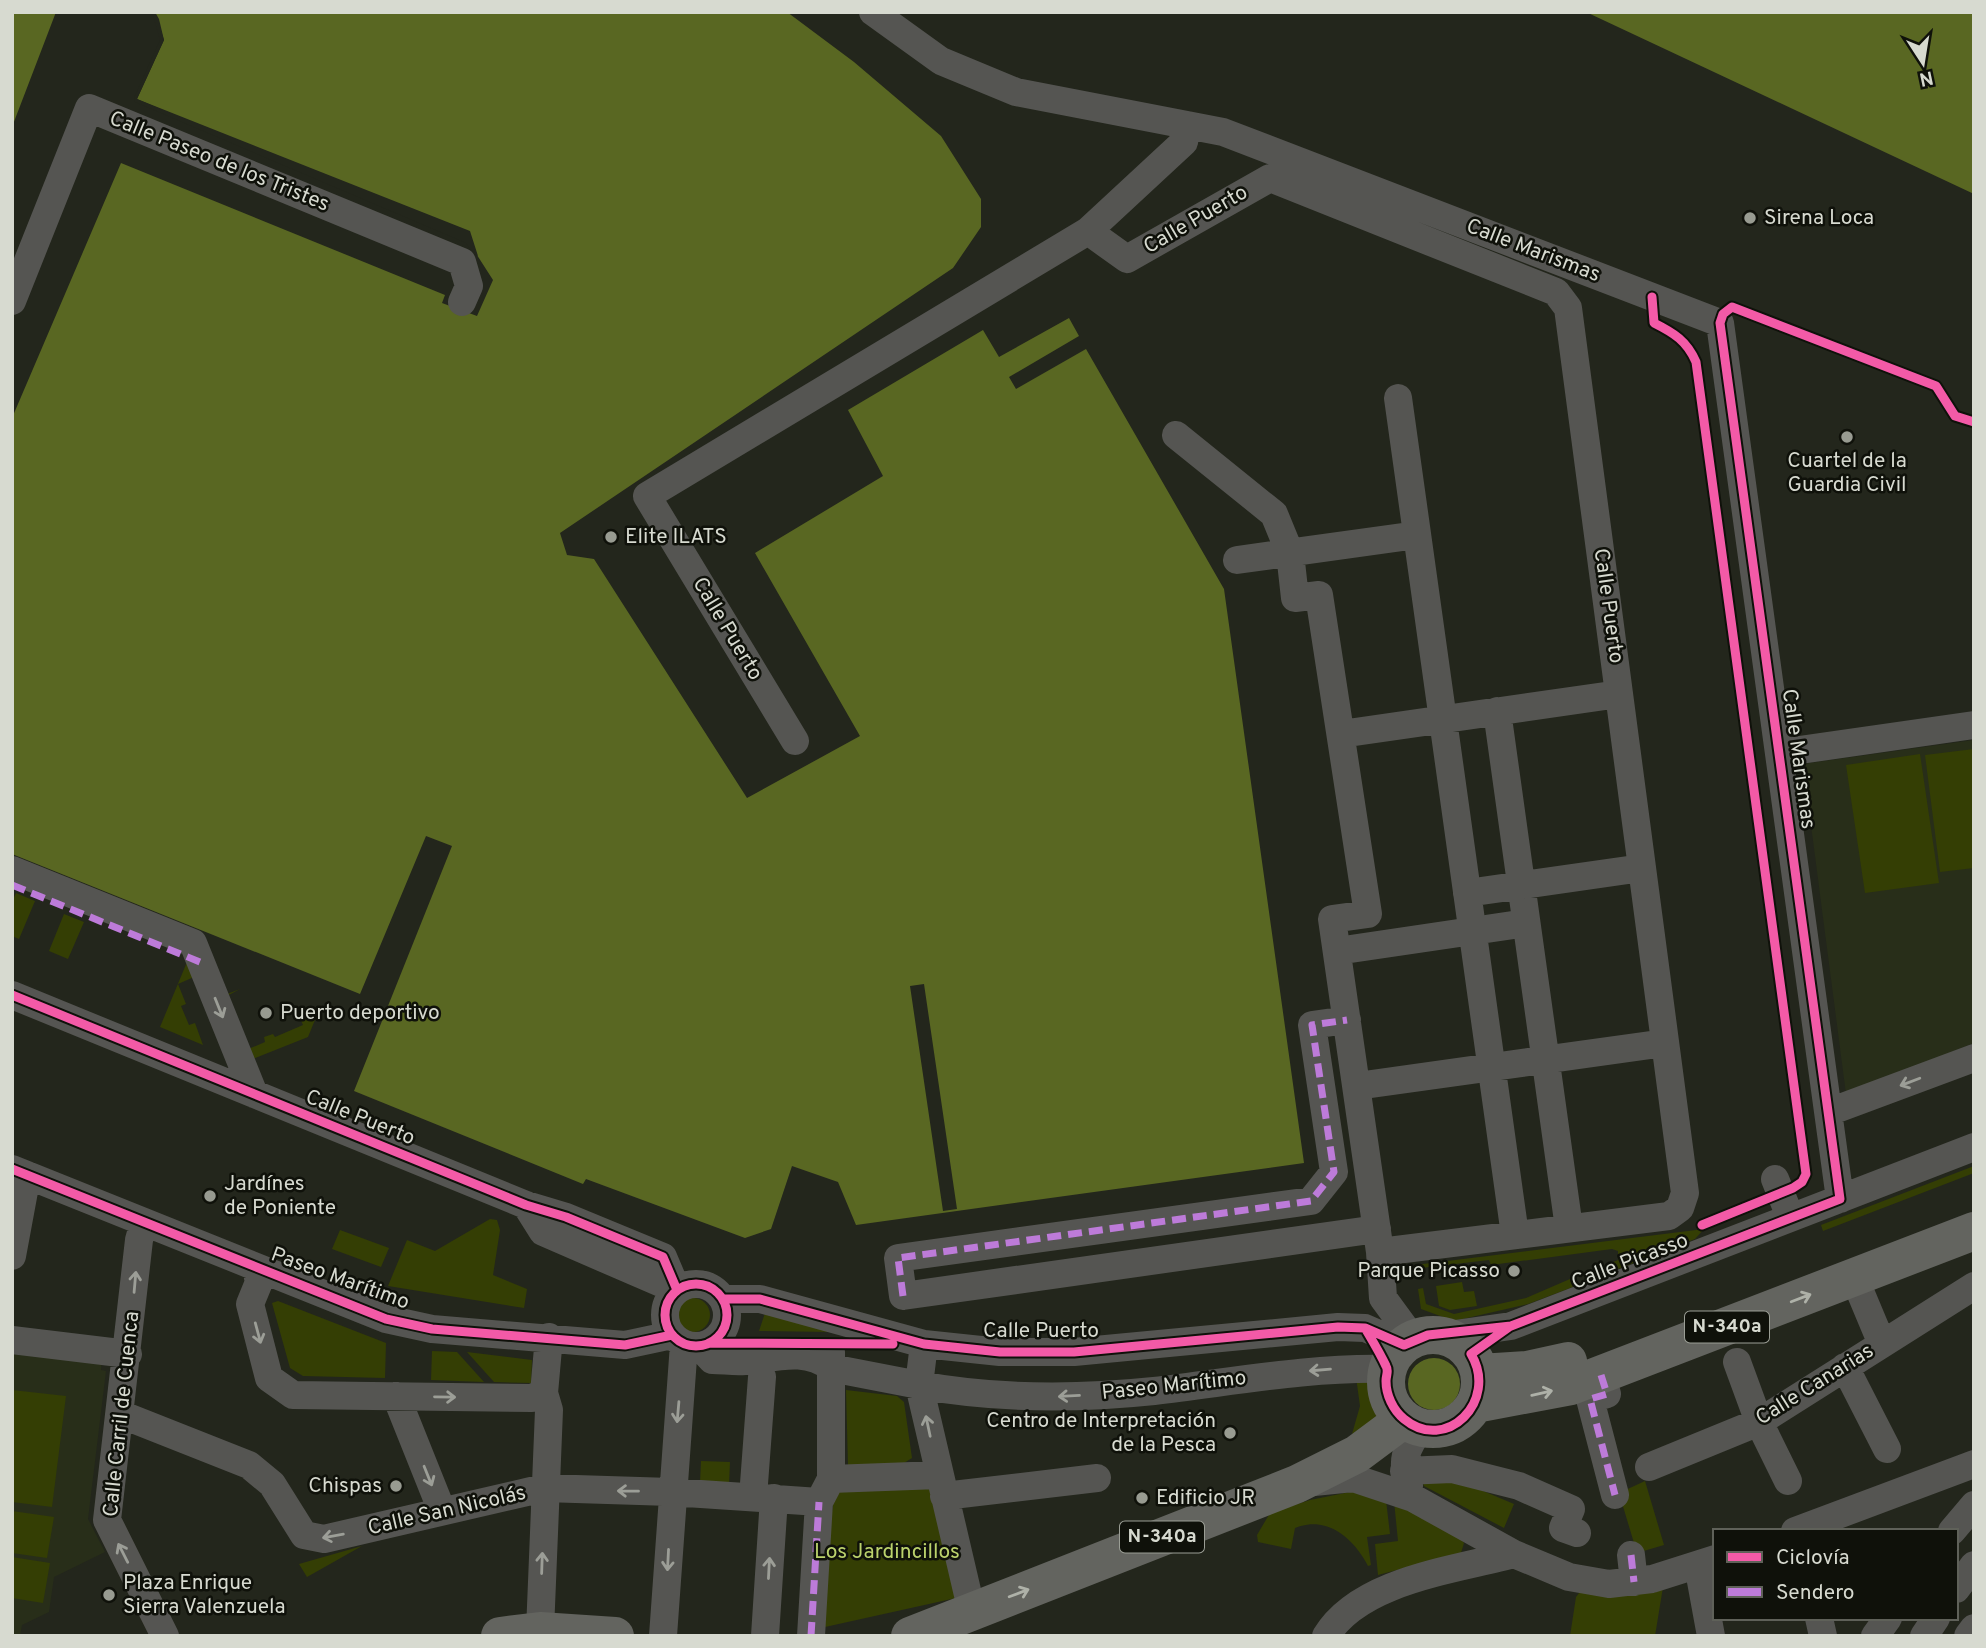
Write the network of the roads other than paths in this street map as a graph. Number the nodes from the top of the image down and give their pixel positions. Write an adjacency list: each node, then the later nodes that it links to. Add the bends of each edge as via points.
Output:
1 (873, 12): 2 (street, Calle Marismas, via 941,61 1016,92)
2 (1187, 125): 3 (street, via 1184,142); 17 (street, Calle Marismas, via 1223,132 1720,323)
3 (1088, 231): 11 (street, Calle Puerto, via 1127,259 1270,178 1556,292 1568,308); 16 (street, Calle Puerto, via 647,496)
4 (12, 300): 5 (street, Calle Paseo de los Tristes, via 89,108 462,262 469,286)
5 (463, 302)
6 (1398, 398): 8 (street)
7 (1176, 435): 9 (street, via 1274,514)
8 (1417, 535): 9 (street); 13 (street)
9 (1290, 552): 10 (street); 15 (street, via 1295,598 1319,595)
10 (1237, 560)
11 (1619, 694): 12 (street, Calle Puerto); 18 (street, Calle Puerto)
12 (1497, 711): 13 (street, Calle Puerto); 21 (street)
13 (1443, 719): 15 (street, Calle Puerto); 22 (street)
14 (1974, 724): 17 (street)
15 (1341, 734): 25 (street, via 1368,914 1332,919)
16 (795, 741)
17 (1779, 753): 35 (street, Calle Marismas)
18 (1642, 868): 21 (street); 29 (street, Calle Puerto)
19 (12, 870): 26 (street, via 193,943)
20 (12, 885): 26 (street)
21 (1521, 886): 22 (street); 23 (street)
22 (1467, 893): 24 (street)
23 (1526, 923): 24 (street); 31 (street)
24 (1472, 931): 25 (street); 32 (street)
25 (1337, 951): 28 (street)
26 (200, 962): 34 (street, one-way to 34)
27 (12, 995): 34 (street, Calle Puerto)
28 (1347, 1020): 33 (street); 46 (street, Calle Puerto, via 1312,1025 1334,1172 1311,1201 898,1258 903,1296)
29 (1665, 1043): 31 (street); 43 (street, Calle Puerto, via 1685,1194 1680,1209 1669,1216)
30 (1974, 1058): 35 (street, one-way to 35)
31 (1545, 1060): 32 (street); 43 (street)
32 (1492, 1067): 33 (street); 45 (street)
33 (1357, 1086): 46 (street)
34 (254, 1094): 51 (street, Calle Puerto, via 663,1257)
35 (1829, 1112): 39 (street, Calle Marismas)
36 (1974, 1147): 39 (street, Calle Picasso)
37 (20, 1172): 42 (street, Paseo Marítimo); 47 (street)
38 (1775, 1179): 41 (street)
39 (1840, 1199): 60 (street, Calle Picasso, via 1511,1326)
40 (1974, 1203): 60 (highway, N-340a, via 1570,1360 1527,1370)
41 (1787, 1209)
42 (144, 1222): 48 (street, Paseo Marítimo); 58 (street, Calle Carril de Cuenca, one-way to 42)
43 (1569, 1228): 45 (street, Calle Puerto)
44 (1974, 1231): 49 (highway, N-340a)
45 (1515, 1235): 46 (street, Calle Puerto)
46 (1379, 1240): 60 (street, via 1383,1298)
47 (12, 1256)
48 (257, 1268): 53 (street, Paseo Marítimo, via 386,1319 432,1329); 67 (street, Paseo Marítimo, one-way to 67, via 259,1282 250,1304 270,1378 293,1395)
49 (1854, 1277): 57 (street); 63 (highway, N-340a, one-way to 49)
50 (1974, 1286): 57 (street, Calle Canarias)
51 (677, 1290): 52 (street, via 707,1286); 55 (street, via 664,1316)
52 (723, 1299): 55 (street, via 727,1319 717,1338); 56 (street, Calle Puerto, via 760,1299)
53 (549, 1337): 55 (street, Paseo Marítimo, via 625,1345); 66 (street)
54 (12, 1340): 58 (street)
55 (691, 1342): 59 (street, via 712,1360); 81 (street, one-way to 81)
56 (924, 1344): 59 (street); 60 (street, Calle Puerto, via 1000,1352 1074,1352 1338,1327 1364,1328); 65 (street)
57 (1882, 1344): 62 (street, Calle Canarias)
58 (128, 1354): 68 (street, Calle Carril de Cuenca)
59 (831, 1355): 65 (street, Paseo Marítimo); 80 (street)
60 (1439, 1360): 63 (highway, N-340a, one-way to 63, via 1532,1395); 65 (street, Paseo Marítimo, one-way to 65, via 1151,1391 1051,1396); 70 (highway, via 1388,1396); 70 (highway, N-340a, via 1462,1419 1450,1426)
61 (1737, 1362): 69 (street)
62 (1845, 1367): 69 (street, Calle Canarias); 71 (street)
63 (1601, 1375): 82 (street, via 1607,1394 1590,1399)
64 (762, 1377): 83 (street)
65 (919, 1385): 78 (street, one-way to 65)
66 (544, 1393): 67 (street, Paseo Marítimo, one-way to 66, via 532,1398); 79 (street, via 550,1410)
67 (396, 1396): 86 (street, one-way to 86)
68 (120, 1414): 86 (street, Calle San Nicolás, one-way to 68, via 324,1539 304,1535 272,1485 249,1465); 97 (street, Calle Carril de Cuenca, one-way to 68, via 107,1520)
69 (1759, 1422): 73 (street, Calle Canarias); 76 (street)
70 (1413, 1423): 74 (street, via 1402,1461); 77 (highway, N-340a)
71 (1887, 1449)
72 (1974, 1464): 87 (street)
73 (1649, 1467)
74 (1404, 1471): 84 (street); 89 (street, via 1452,1469 1519,1486 1572,1509 1563,1528)
75 (1097, 1478): 78 (street, Calle San Nicolás)
76 (1788, 1481)
77 (1297, 1484): 84 (street, via 1353,1478); 92 (highway, N-340a, one-way to 77)
78 (941, 1486): 80 (street, Calle San Nicolás); 92 (street)
79 (544, 1488): 81 (street, Calle San Nicolás, one-way to 79); 86 (street, Calle San Nicolás); 96 (street, one-way to 79)
80 (825, 1490): 83 (street, Calle San Nicolás); 102 (street)
81 (671, 1492): 83 (street, Calle San Nicolás); 100 (street, one-way to 100)
82 (1615, 1495)
83 (763, 1498): 101 (street, one-way to 83)
84 (1413, 1499): 90 (street)
85 (1974, 1505): 88 (street)
86 (442, 1511)
87 (1801, 1529)
88 (1954, 1529)
89 (1577, 1533)
90 (1514, 1554): 91 (street, via 1569,1577 1609,1584 1632,1568 1652,1580); 104 (street, via 1376,1591 1336,1620)
91 (1706, 1562): 105 (street)
92 (972, 1612): 103 (highway, N-340a)
93 (1887, 1620): 106 (street)
94 (1935, 1620): 107 (street)
95 (1974, 1628): 108 (street)
96 (540, 1631): 98 (highway); 99 (highway)
97 (165, 1636)
98 (500, 1636)
99 (615, 1636)
100 (663, 1636)
101 (765, 1636)
102 (811, 1636)
103 (910, 1636)
104 (1326, 1636)
105 (1711, 1636)
106 (1875, 1636)
107 (1924, 1636)
108 (1968, 1636)

